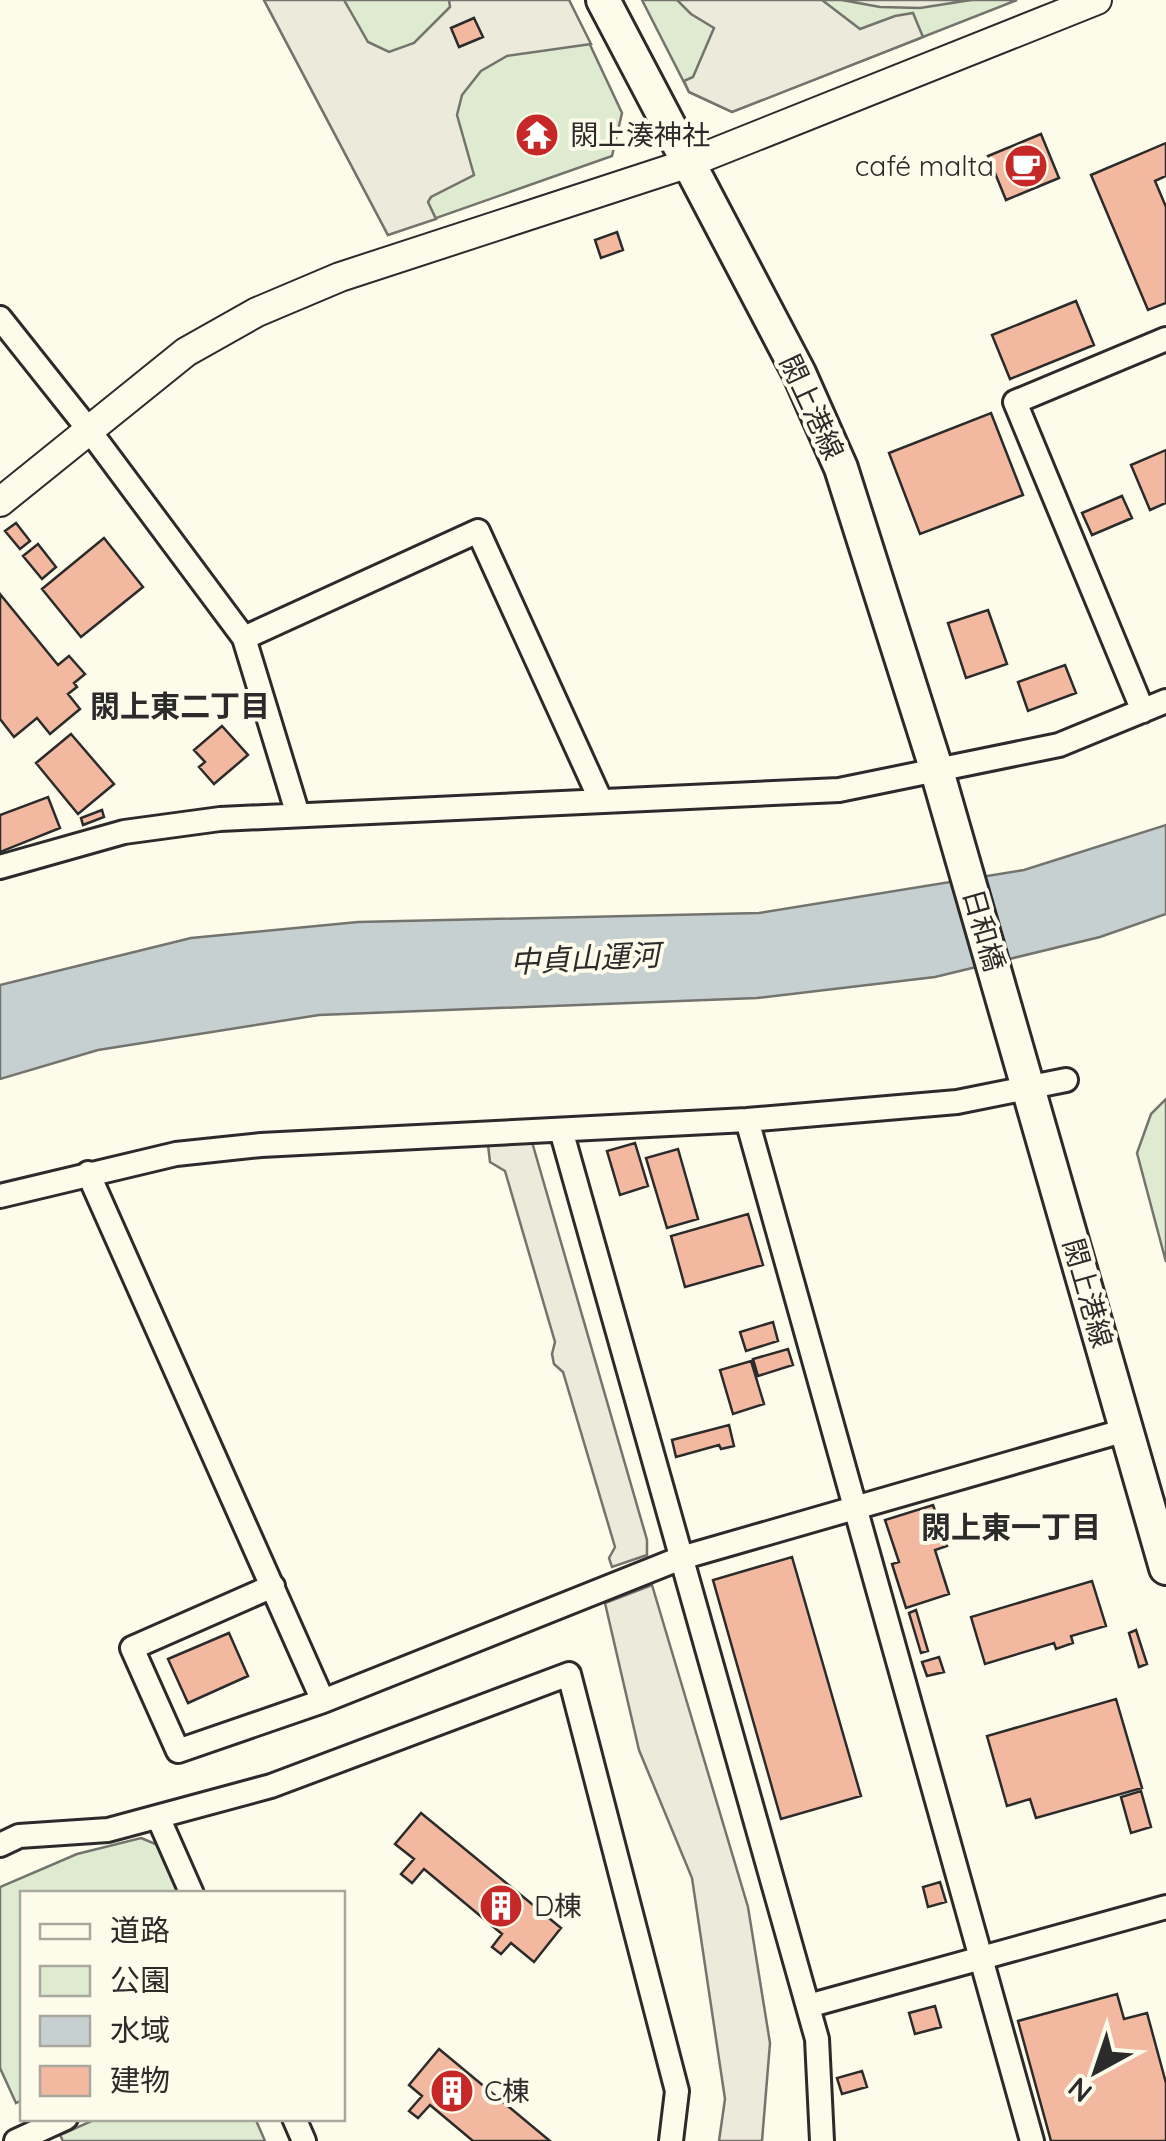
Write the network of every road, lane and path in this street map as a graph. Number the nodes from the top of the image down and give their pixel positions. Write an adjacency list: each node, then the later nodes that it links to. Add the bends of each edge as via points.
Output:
1 (603, 0): 3 (main road, 閖上港線)
2 (1096, 0): 3 (street)
3 (686, 164): 6 (street, via 340,277 257,312 186,352); 11 (main road, 閖上港線, via 799,373 841,468)
4 (0, 318): 6 (street)
5 (1166, 339): 10 (street, via 1015,402)
6 (89, 430): 7 (street); 8 (street)
7 (0, 502)
8 (244, 638): 12 (street, via 478,532); 13 (street)
9 (1166, 700): 10 (street)
10 (1143, 711): 11 (street, via 1060,745)
11 (938, 771): 12 (street, via 839,790); 14 (main road, 閖上港線)
12 (601, 800): 13 (street)
13 (298, 815): 15 (street, via 124,832)
14 (958, 841): 16 (main road, 日和橋)
15 (0, 866)
16 (1010, 1018): 18 (main road, 閖上港線)
17 (1066, 1080): 18 (street)
18 (1030, 1088): 19 (street, via 958,1102); 23 (main road, 閖上港線)
19 (747, 1120): 20 (street); 24 (street)
20 (561, 1130): 21 (street, via 261,1144); 25 (street)
21 (88, 1173): 22 (street); 27 (street)
22 (0, 1196)
23 (1126, 1430): 24 (street); 26 (main road, 閖上港線)
24 (858, 1508): 25 (street); 33 (street)
25 (680, 1558): 28 (street); 34 (street)
26 (1166, 1568)
27 (273, 1586): 28 (street); 28 (street, via 132,1648 178,1751)
28 (323, 1700)
29 (158, 1817): 30 (street, via 108,1830 18,1836); 31 (street); 37 (street, via 271,1786 568,1674 676,2091)
30 (0, 1845)
31 (191, 1891)
32 (1166, 1907): 33 (street)
33 (983, 1957): 34 (street); 39 (street)
34 (808, 2006): 38 (street, via 817,2040)
35 (59, 2121): 36 (street)
36 (16, 2141)
37 (671, 2141)
38 (822, 2141)
39 (1032, 2141)

